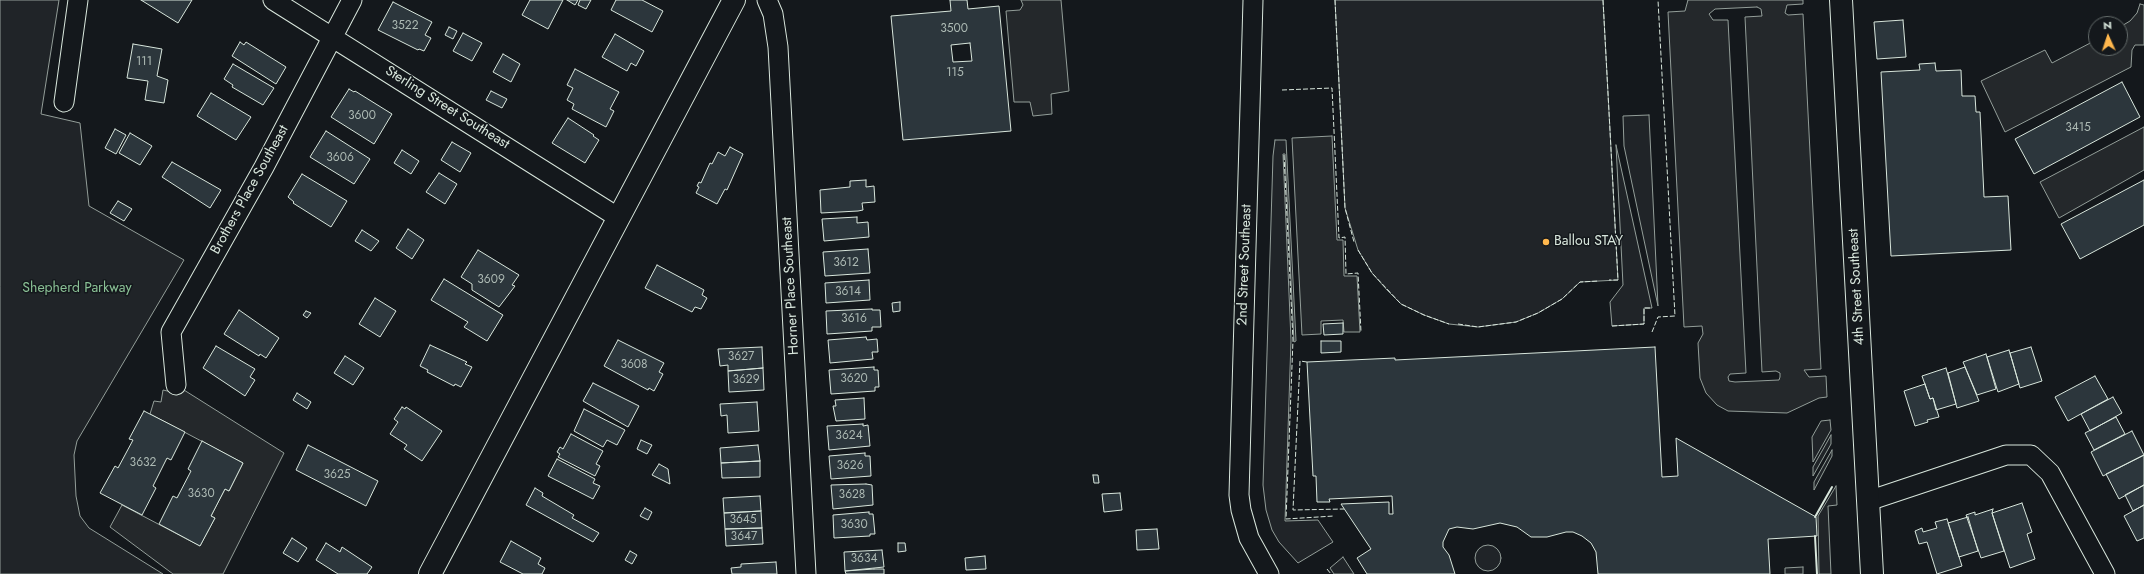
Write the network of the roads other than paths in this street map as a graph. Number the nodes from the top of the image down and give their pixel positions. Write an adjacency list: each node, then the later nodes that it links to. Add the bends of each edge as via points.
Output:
1 (78, 0): 9 (street)
2 (273, 0): 8 (street, Sterling Street Southeast)
3 (352, 0): 8 (street, Brothers Place Southeast)
4 (734, 0): 10 (main road)
5 (767, 0): 14 (street, Horner Place Southeast, via 773,14 778,47)
6 (1253, 0): 15 (street, 2nd Street Southeast, via 1239,487 1246,529)
7 (1841, 0): 12 (main road, 4th Street Southeast)
8 (332, 37): 10 (street, Sterling Street Southeast); 11 (street, Brothers Place Southeast, via 264,167 171,332)
9 (64, 102)
10 (620, 218): 13 (main road)
11 (176, 385)
12 (1868, 501): 16 (main road, 4th Street Southeast); 17 (street, via 2006,455 2031,455 2050,473)
13 (430, 574)
14 (806, 574)
15 (1269, 574)
16 (1872, 574)
17 (2105, 574)

